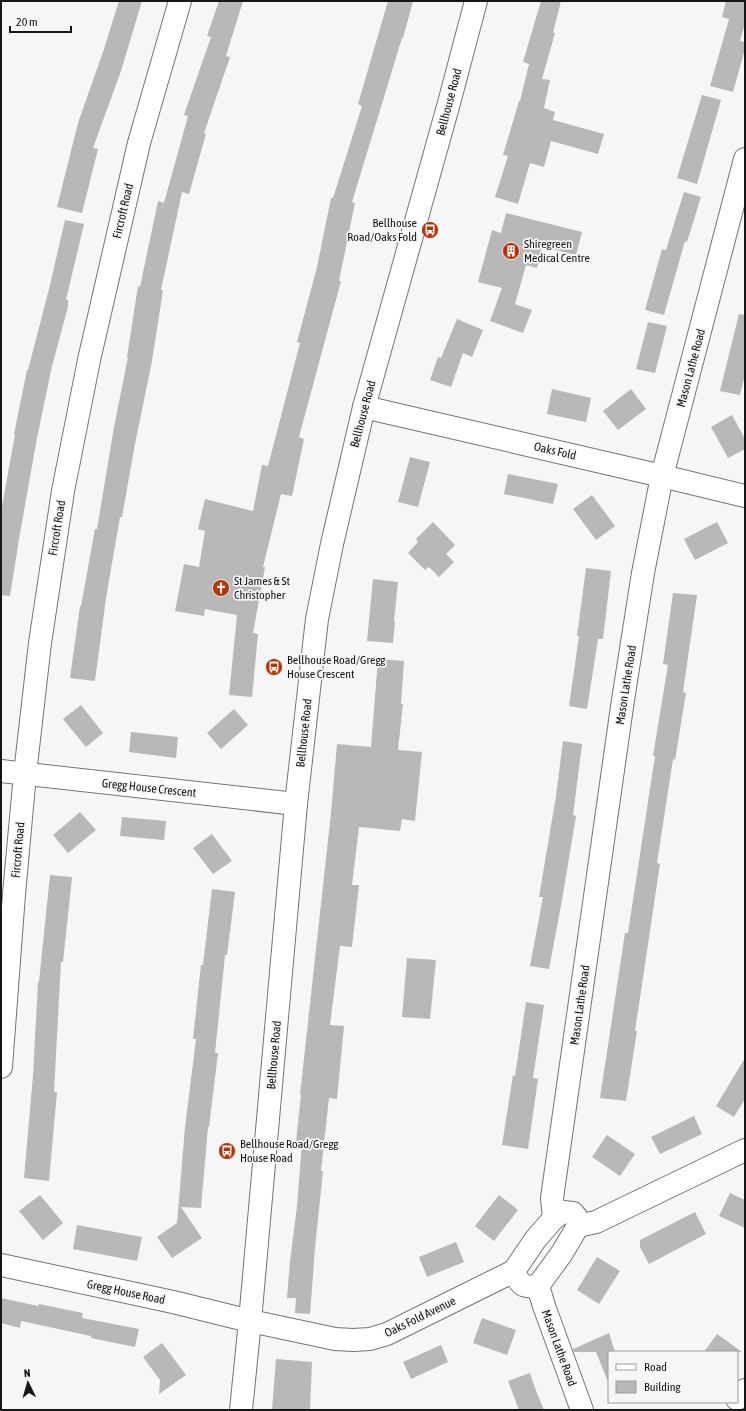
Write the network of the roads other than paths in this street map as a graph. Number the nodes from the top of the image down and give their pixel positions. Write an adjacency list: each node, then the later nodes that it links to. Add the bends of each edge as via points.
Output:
1 (180, 1): 8 (street, Fircroft Road, via 139,144 83,391 63,491 41,635)
2 (476, 1): 4 (street, Bellhouse Road)
3 (745, 159): 5 (street, Mason Lathe Road)
4 (364, 407): 5 (street, Oaks Fold); 9 (street, Bellhouse Road, via 332,544 318,619)
5 (662, 476): 6 (street, Oaks Fold); 12 (street, Mason Lathe Road, via 643,573 624,700 552,1198)
6 (745, 496)
7 (1, 772): 8 (street, Gregg House Crescent)
8 (25, 774): 9 (street, Gregg House Crescent); 10 (street, Fircroft Road)
9 (296, 804): 17 (street, Bellhouse Road)
10 (1, 1067)
11 (745, 1150): 13 (street, via 596,1222)
12 (554, 1218): 13 (street, via 563,1212 573,1213); 15 (street, Oaks Fold Avenue)
13 (578, 1226): 16 (street)
14 (1, 1265): 17 (street, Gregg House Road)
15 (514, 1271): 16 (street, via 519,1282 527,1287); 17 (street, Oaks Fold Avenue, via 387,1334 370,1339 335,1339)
16 (538, 1286): 21 (street, Mason Lathe Road)
17 (250, 1321): 20 (street, Bellhouse Road)
18 (745, 1390): 19 (street)
19 (738, 1398)
20 (241, 1410)
21 (582, 1410)

